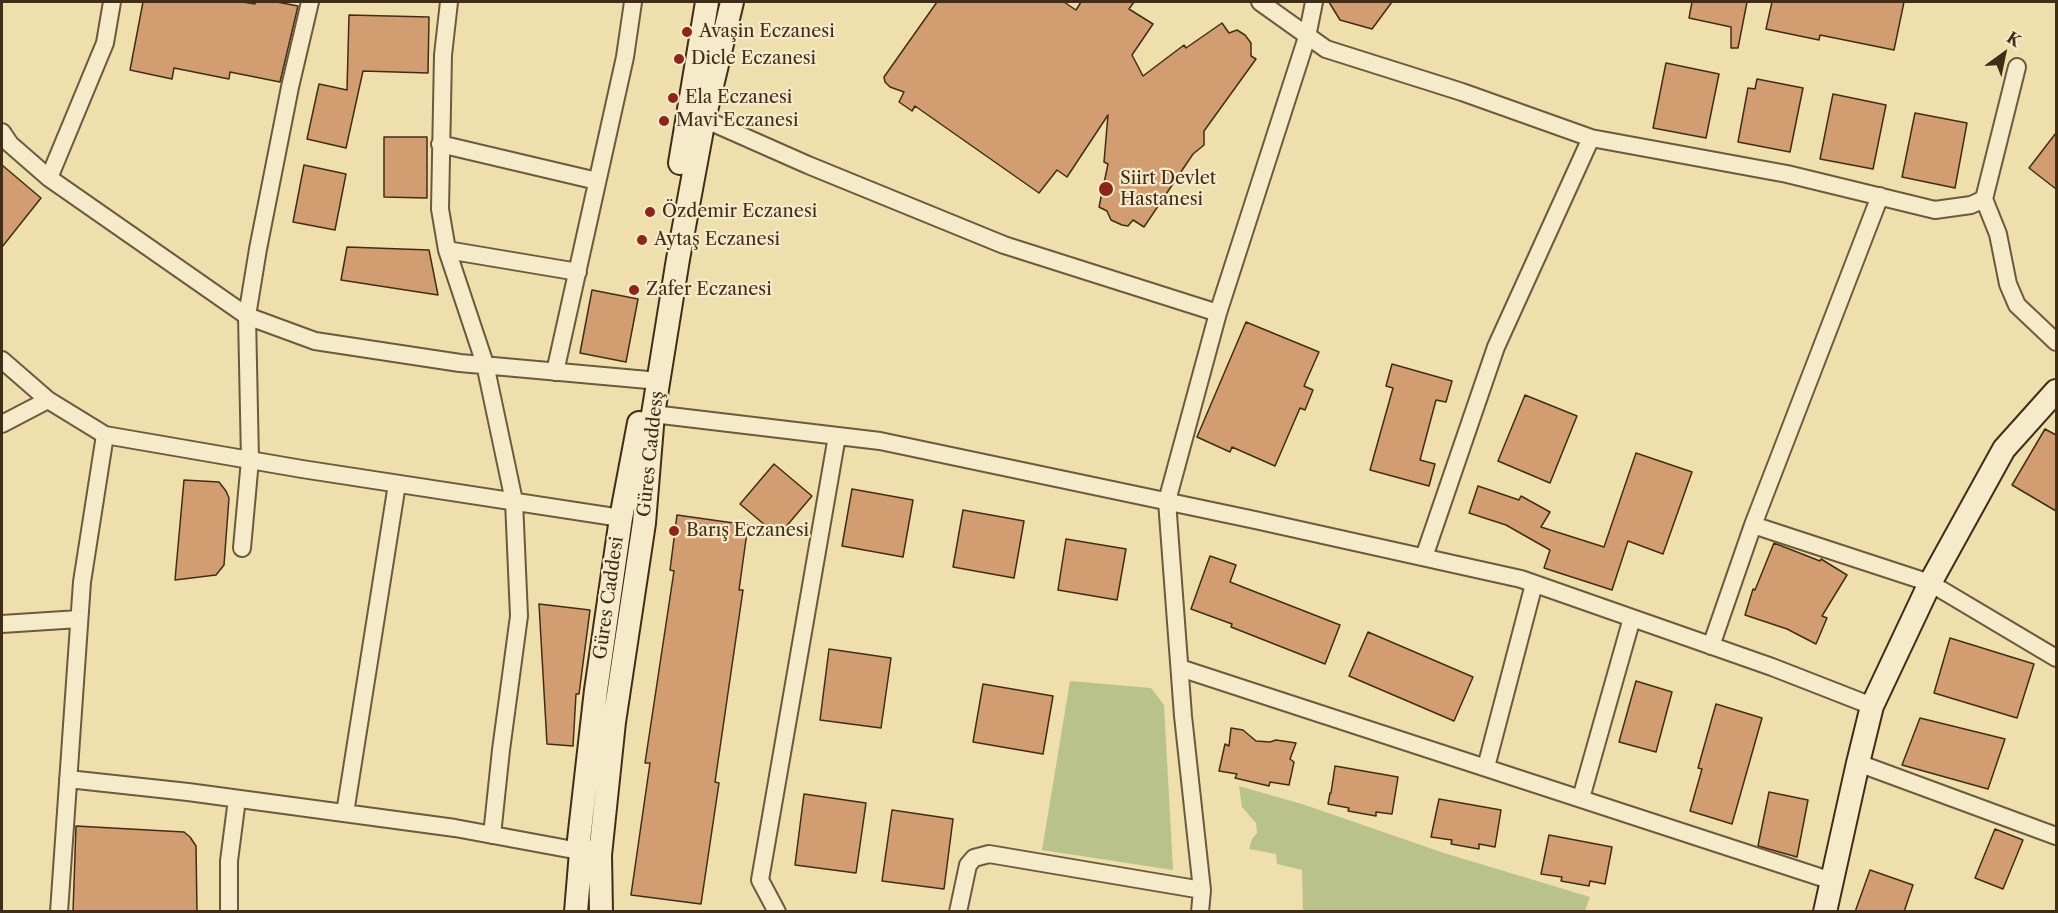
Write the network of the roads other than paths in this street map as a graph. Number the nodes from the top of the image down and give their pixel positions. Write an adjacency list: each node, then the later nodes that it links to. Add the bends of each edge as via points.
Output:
1 (112, 2): 15 (street, via 105,43)
2 (310, 2): 22 (street)
3 (449, 2): 14 (street)
4 (633, 2): 16 (street, via 626,57)
5 (707, 2): 27 (street, Güres Caddesi)
6 (732, 2): 11 (street, Güres Caddesş)
7 (1260, 2): 9 (street)
8 (1314, 2): 9 (street)
9 (1307, 37): 12 (street, via 1326,49); 21 (street)
10 (2017, 67): 18 (street)
11 (704, 119): 21 (street, via 1004,245); 27 (street, Güres Caddesş)
12 (1591, 138): 17 (street, via 1787,174); 41 (street, via 1496,347)
13 (4, 141): 15 (street)
14 (440, 144): 16 (street); 19 (street, via 440,208)
15 (49, 178): 22 (street)
16 (597, 181): 20 (street)
17 (1880, 196): 18 (street, via 1935,210 1971,206); 39 (street)
18 (1984, 199): 23 (street, via 2017,305)
19 (447, 250): 20 (street); 25 (street)
20 (578, 272): 26 (street)
21 (1218, 313): 37 (street)
22 (247, 316): 25 (street, via 315,341); 34 (street)
23 (2056, 342)
24 (2, 360): 29 (street)
25 (485, 364): 26 (street); 36 (street)
26 (555, 372): 27 (street)
27 (652, 380): 30 (street, Güres Caddesş); 38 (street, Güres Caddesi)
28 (2056, 391): 42 (street, via 2004,448)
29 (48, 400): 31 (street); 32 (street)
30 (653, 414): 33 (street); 59 (street, Güres Caddesş, via 644,523)
31 (2, 424)
32 (105, 435): 34 (street); 45 (street)
33 (837, 436): 37 (street, via 880,441); 66 (street, via 760,880)
34 (250, 460): 35 (street); 40 (street)
35 (397, 484): 36 (street); 56 (street)
36 (514, 501): 38 (street); 57 (street, via 519,616)
37 (1167, 501): 41 (street); 49 (street)
38 (621, 518): 59 (street, Güres Caddesi, via 579,840)
39 (1753, 525): 42 (street); 47 (street)
40 (242, 548)
41 (1424, 557): 43 (street)
42 (1930, 583): 48 (street); 50 (street)
43 (1534, 584): 44 (street); 52 (street)
44 (1632, 618): 47 (street); 54 (street)
45 (79, 619): 46 (street); 53 (street)
46 (2, 624)
47 (1712, 646): 50 (street)
48 (2056, 658)
49 (1180, 668): 52 (street); 61 (street)
50 (1872, 706): 51 (street)
51 (1858, 763): 58 (street); 60 (street)
52 (1486, 767): 54 (street)
53 (68, 779): 55 (street); 62 (street)
54 (1581, 798): 60 (street)
55 (237, 799): 56 (street); 63 (street, via 229,861)
56 (345, 813): 57 (street)
57 (492, 835): 59 (street)
58 (2056, 836)
59 (591, 853): 64 (street, Güres Caddesi); 65 (street, Güres Caddesş)
60 (1832, 881): 69 (street)
61 (1202, 890): 67 (street, via 989,854 974,858 968,865); 68 (street)
62 (59, 912)
63 (229, 912)
64 (576, 912)
65 (601, 912)
66 (777, 912)
67 (958, 912)
68 (1200, 912)
69 (1825, 912)

